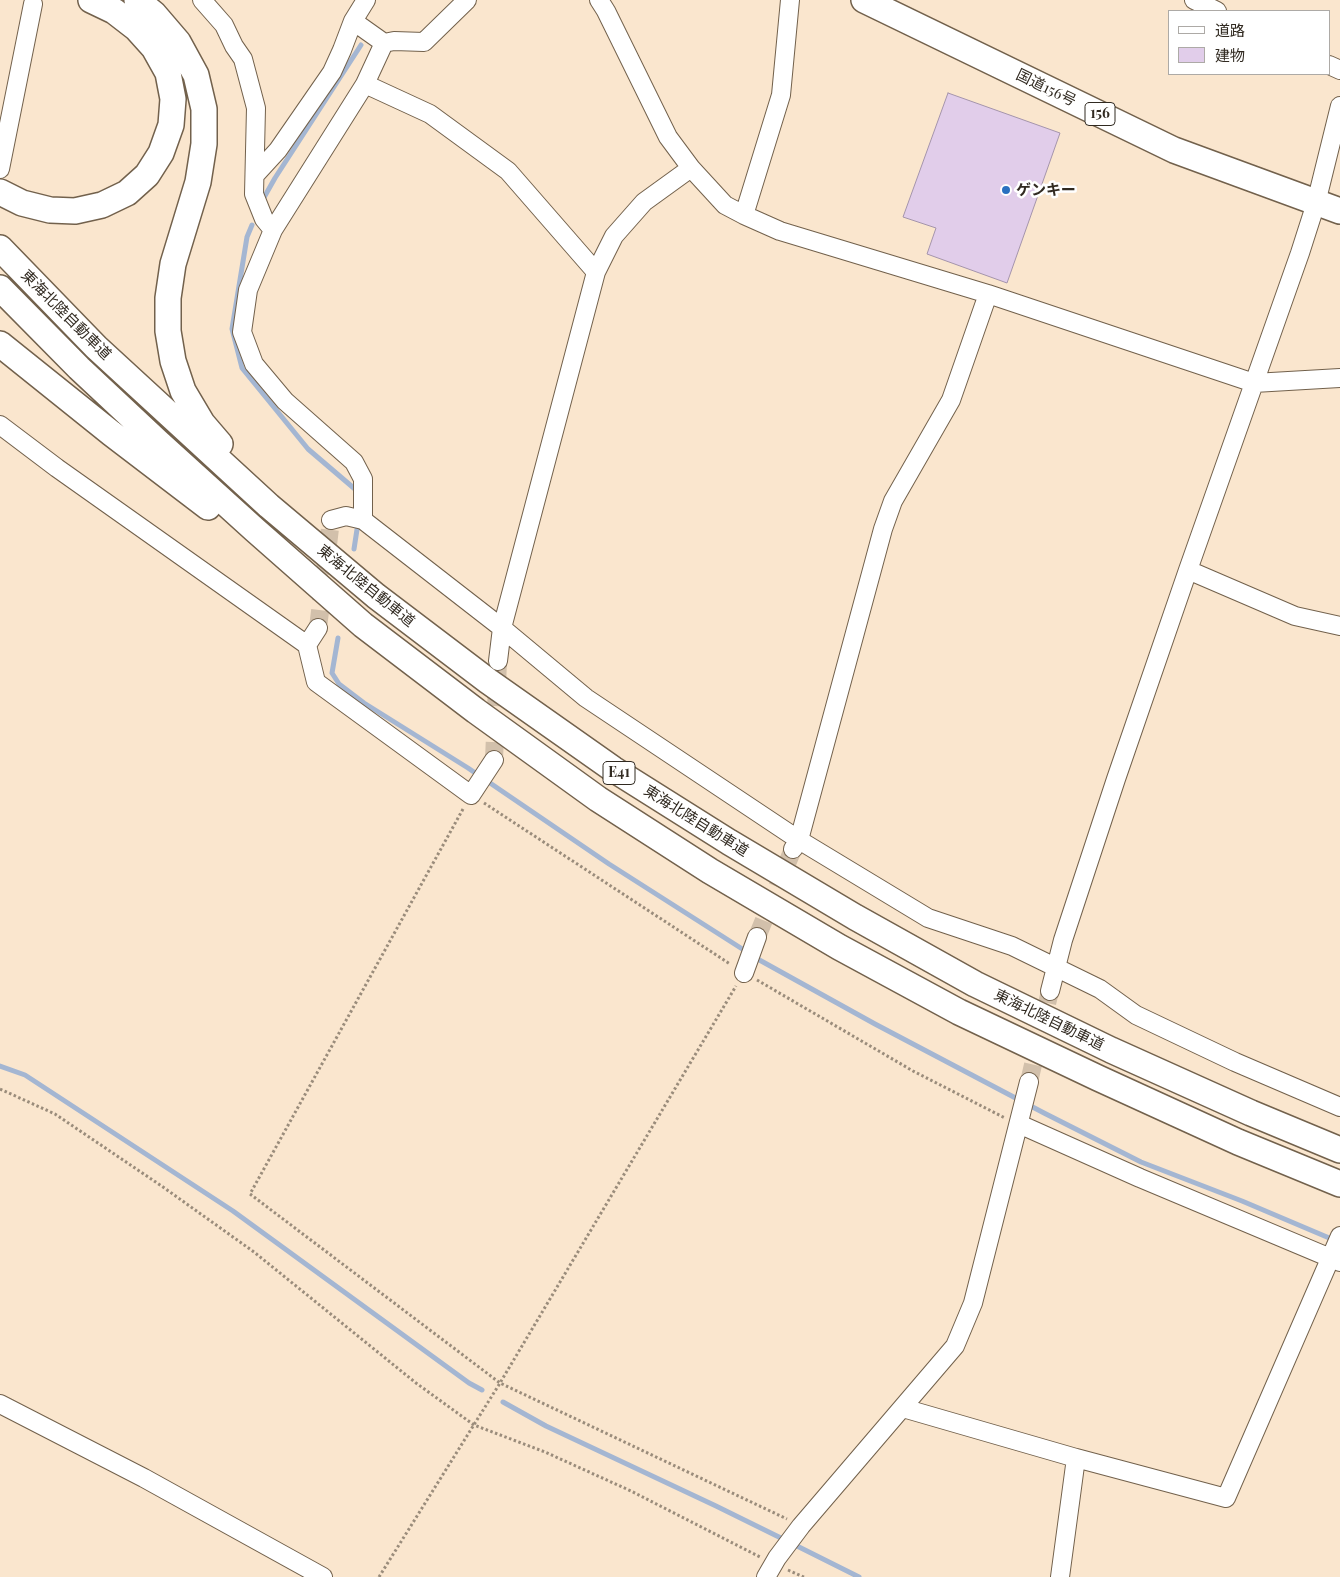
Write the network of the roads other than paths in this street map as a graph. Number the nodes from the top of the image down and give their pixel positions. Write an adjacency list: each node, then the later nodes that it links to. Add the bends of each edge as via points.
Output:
1 (91, 0): 19 (highway, via 114,11 136,28 154,48 168,73 173,99 171,125 162,153 147,176 127,193 102,205 75,211 50,210 22,203)
2 (137, 0): 38 (highway, via 178,42 196,75 204,109 204,144 198,182 173,264 168,298 168,331 183,391 202,423 231,457 276,500 438,636)
3 (202, 0): 18 (street, via 224,25 243,59 256,108)
4 (366, 0): 12 (street)
5 (467, 0): 13 (street, via 424,42)
6 (599, 0): 16 (street, via 668,137)
7 (790, 0): 22 (street, via 781,95)
8 (865, 0): 20 (highway, 国道156号 / 156, via 1174,150)
9 (1194, 0): 11 (street)
10 (33, 4): 17 (street)
11 (1215, 10)
12 (353, 21): 13 (street); 18 (street, via 332,72 278,150)
13 (384, 43): 14 (street)
14 (365, 84): 23 (street); 25 (street, via 430,114 508,171)
15 (1340, 106): 20 (street)
16 (691, 168): 22 (street, via 725,205); 25 (street, via 644,202 614,236)
17 (0, 169)
18 (256, 174): 23 (street, via 254,194 264,219)
19 (0, 192)
20 (1316, 203): 21 (highway, 国道156号 / 156); 30 (street)
21 (1340, 211)
22 (744, 215): 27 (street, via 780,231)
23 (273, 230): 36 (street, via 248,290 242,332 254,364 285,401 354,462 363,479 351,519)
24 (0, 248): 38 (highway, 東海北陸自動車道 / E41, via 96,347 269,506 376,596)
25 (596, 272): 36 (street)
26 (0, 288): 33 (highway, 東海北陸自動車道 / E41, via 158,442)
27 (988, 294): 30 (street); 40 (street, via 951,400 892,501)
28 (0, 344): 33 (highway)
29 (1340, 378): 30 (street)
30 (1254, 383): 32 (street)
31 (0, 425): 37 (street)
32 (1188, 570): 34 (street, via 1295,616); 42 (street)
33 (363, 625): 49 (highway, 東海北陸自動車道 / E41, via 476,712 598,799 710,871 839,947 959,1012 1089,1074)
34 (1340, 626)
35 (318, 628): 37 (street)
36 (502, 628): 38 (street); 40 (street, via 586,698)
37 (307, 645): 39 (street, via 316,682 474,791)
38 (493, 671): 48 (highway, 東海北陸自動車道 / E41, via 613,770 855,917 975,984 1120,1054)
39 (491, 764)
40 (796, 844): 42 (street, via 928,918 1012,946)
41 (756, 941): 43 (street)
42 (1055, 967): 44 (street); 46 (street, via 1100,989 1136,1015)
43 (745, 969)
44 (1050, 991)
45 (1029, 1084): 47 (street)
46 (1340, 1107)
47 (1019, 1122): 50 (street, via 1140,1178); 52 (street, via 973,1303 955,1346)
48 (1340, 1150)
49 (1340, 1184)
50 (1336, 1252): 53 (street, via 1226,1498)
51 (0, 1404): 55 (street, via 144,1478)
52 (903, 1408): 53 (street); 54 (street, via 798,1529)
53 (1076, 1458): 56 (street)
54 (772, 1566)
55 (323, 1577)
56 (1060, 1577)

